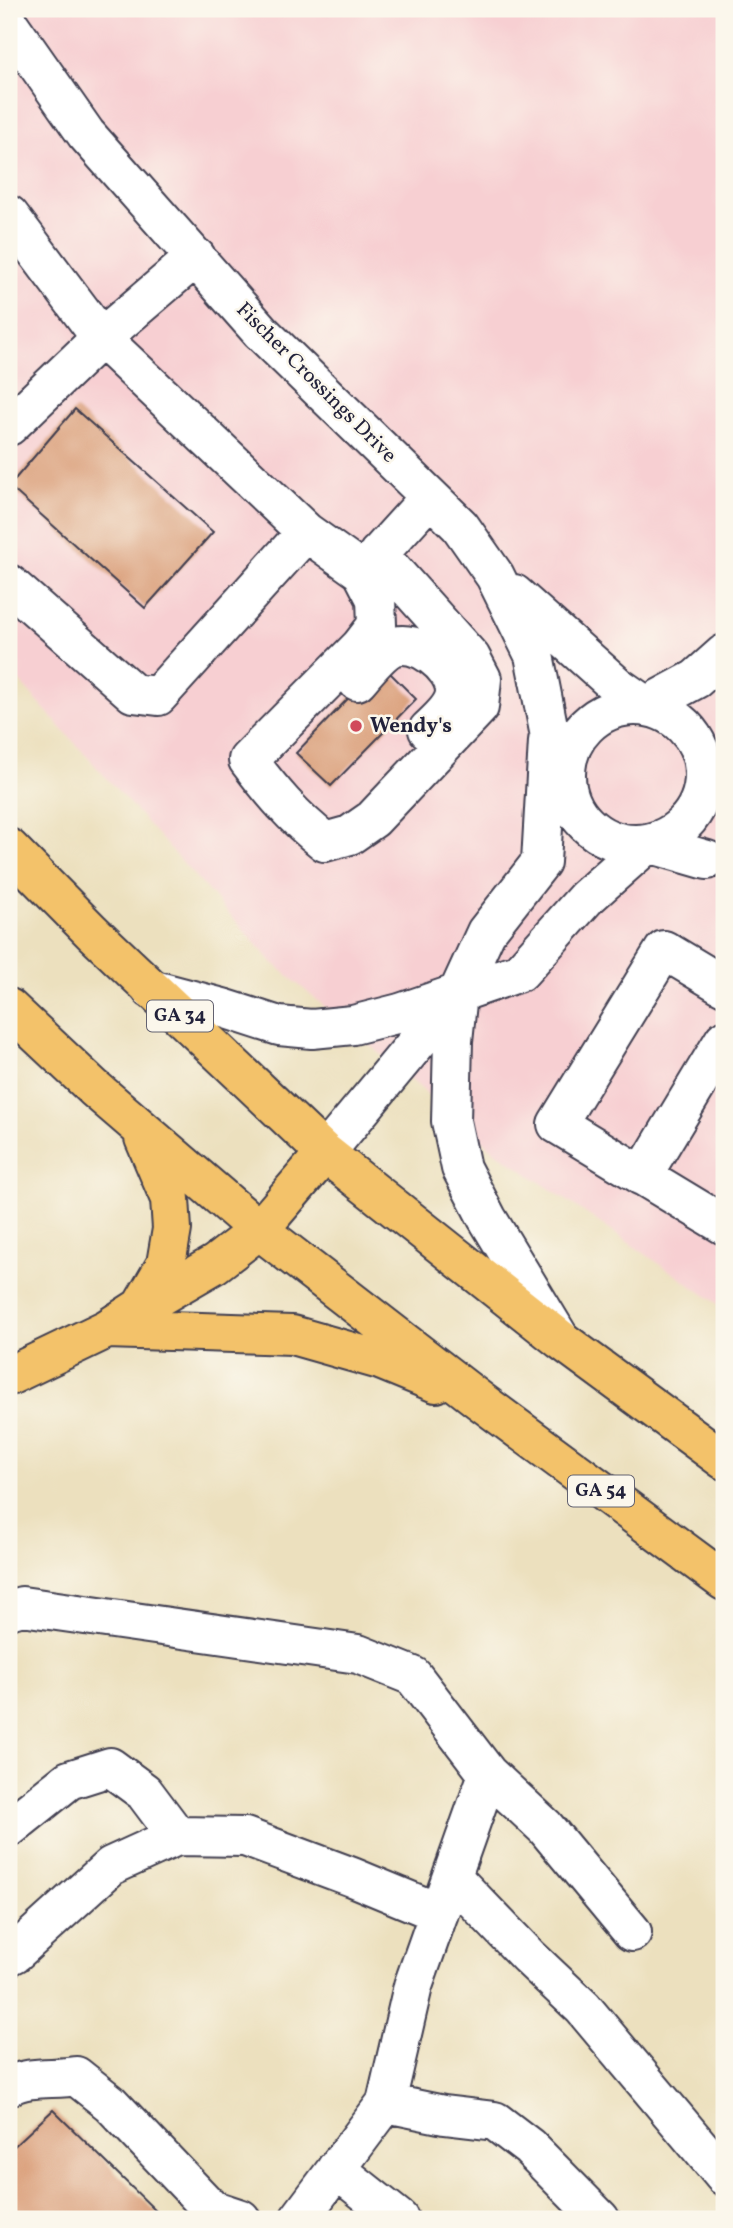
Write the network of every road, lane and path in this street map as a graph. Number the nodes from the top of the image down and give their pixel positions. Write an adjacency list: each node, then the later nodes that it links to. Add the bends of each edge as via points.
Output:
1 (9, 24): 3 (street, Fischer Crossings Drive, via 86,134)
2 (9, 215): 4 (street)
3 (195, 257): 4 (street); 6 (street, Fischer Crossings Drive, via 261,332)
4 (101, 338): 5 (street); 7 (street)
5 (9, 426)
6 (430, 497): 8 (street); 9 (street, Fischer Crossings Drive, via 460,526)
7 (306, 532): 8 (street); 10 (street, via 158,696 133,693)
8 (370, 563): 17 (street, via 377,625 248,760); 19 (street, via 471,658 482,680 479,707 373,819)
9 (492, 573): 12 (street); 15 (street, Fischer Crossings Drive, via 534,655)
10 (9, 584)
11 (724, 653): 13 (street)
12 (597, 668): 13 (street, via 642,680); 14 (street)
13 (696, 679): 14 (street)
14 (646, 706): 16 (street, via 683,726); 18 (street, via 622,706 582,729 570,750)
15 (549, 732): 18 (street, Fischer Crossings Drive); 23 (street)
16 (717, 765): 20 (street, via 685,823)
17 (261, 776): 19 (street, via 298,821 325,842); 19 (street, via 390,648 408,644 424,650 452,676 455,693 448,709 384,776)
18 (566, 783): 20 (street, via 575,811 589,827 607,839); 23 (street, via 560,830)
19 (350, 835)
20 (648, 843): 22 (street); 24 (street)
21 (9, 848): 26 (main road, GA 34)
22 (715, 861): 24 (street, via 653,870)
23 (541, 862): 27 (street, via 485,932)
24 (586, 898): 27 (street, via 520,972)
25 (724, 986): 32 (street, via 664,950 557,1124)
26 (151, 989): 27 (street, via 279,1026 312,1029 353,1025); 31 (main road, GA 34)
27 (458, 993): 31 (street); 38 (street, via 451,1121 461,1168)
28 (9, 1008): 30 (main road)
29 (724, 1040): 32 (street)
30 (138, 1127): 35 (main road); 36 (main road, via 170,1199 172,1229 166,1264)
31 (325, 1153): 35 (main road, GA 54); 38 (main road)
32 (649, 1165): 33 (street); 34 (street)
33 (724, 1197)
34 (724, 1225)
35 (259, 1230): 36 (main road, GA 54, via 215,1264); 40 (main road)
36 (141, 1307): 37 (main road, GA 54)
37 (107, 1329): 39 (main road, GA 54); 40 (main road, GA 54, via 292,1335 380,1360)
38 (561, 1340): 41 (main road)
39 (9, 1376)
40 (479, 1400): 42 (main road, GA 54)
41 (724, 1460)
42 (724, 1581)
43 (9, 1610): 44 (street, via 22,1606 358,1654 413,1676)
44 (488, 1774): 47 (street); 49 (street, via 545,1827)
45 (9, 1828): 46 (street, via 69,1780 110,1767 144,1792)
46 (177, 1836): 48 (street, via 245,1837); 50 (street, via 111,1866)
47 (452, 1877): 48 (street); 54 (street, via 583,2008)
48 (439, 1913): 52 (street, via 413,1986)
49 (632, 1932)
50 (9, 1956)
51 (9, 2086): 55 (street, via 21,2079 76,2076 110,2103 211,2209)
52 (386, 2103): 53 (street); 58 (street, via 495,2120 529,2147)
53 (337, 2169): 56 (street); 57 (street)
54 (724, 2176)
55 (241, 2219)
56 (299, 2219)
57 (399, 2219)
58 (600, 2219)

